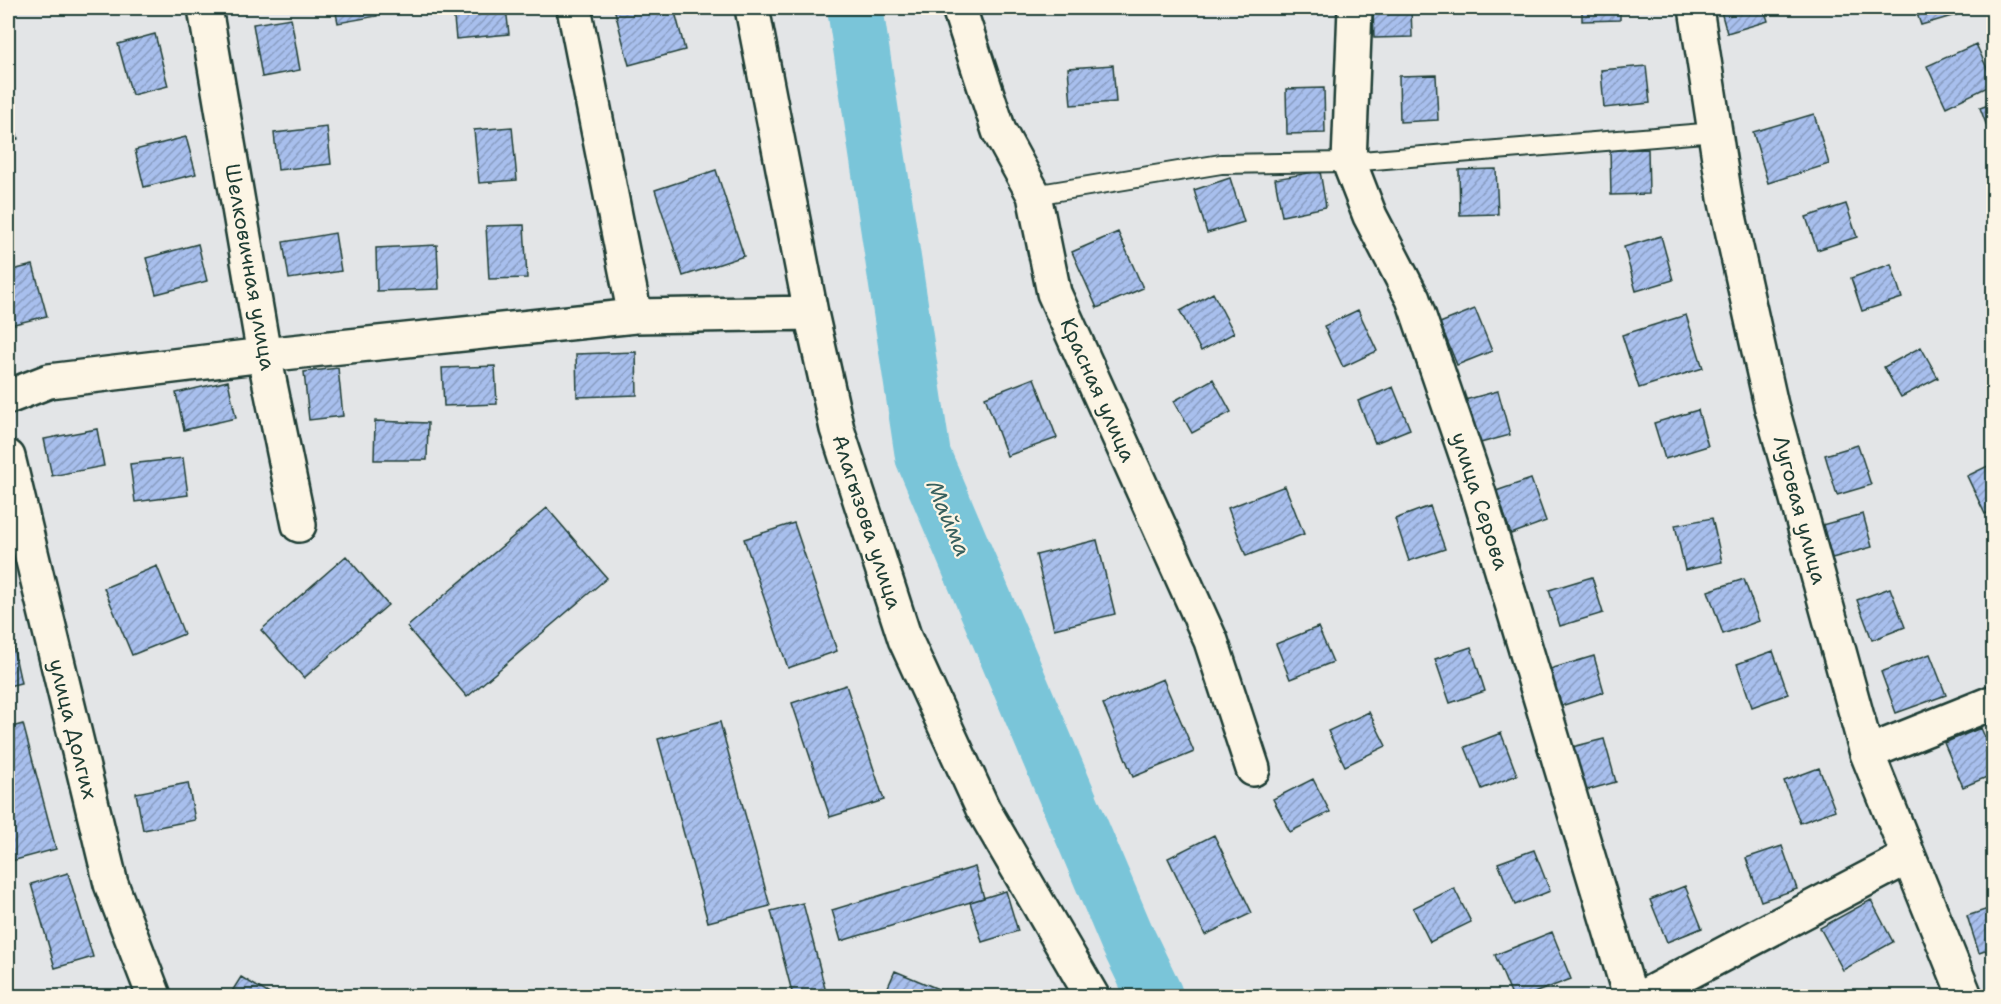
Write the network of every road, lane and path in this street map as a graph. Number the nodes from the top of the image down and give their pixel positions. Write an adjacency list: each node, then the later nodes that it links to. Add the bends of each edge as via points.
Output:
1 (205, 8): 12 (street, Шелковичная улица)
2 (574, 8): 11 (street)
3 (753, 8): 10 (street, Алагызова улица)
4 (959, 8): 9 (street, Красная улица, via 999,131)
5 (1355, 8): 8 (street, улица Серова)
6 (1696, 8): 7 (street, Луговая улица)
7 (1716, 132): 8 (lane); 17 (street, Луговая улица, via 1725,198 1771,405)
8 (1349, 162): 9 (lane, via 1221,164); 22 (street, улица Серова, via 1370,216 1413,299 1476,484)
9 (1034, 195): 18 (street, Красная улица, via 1054,293 1211,641)
10 (811, 313): 11 (street); 21 (street, Алагызова улица, via 837,429 905,639 984,810)
11 (635, 316): 12 (street)
12 (264, 355): 13 (street, via 49,381); 15 (street, Шелковичная улица)
13 (8, 397)
14 (8, 457): 20 (street, улица Долгих, via 111,884)
15 (299, 525)
16 (1994, 702): 17 (street)
17 (1867, 753): 19 (street, Луговая улица)
18 (1253, 769)
19 (1908, 856): 23 (street); 24 (street, Луговая улица)
20 (154, 996)
21 (1092, 996)
22 (1630, 996)
23 (1644, 996)
24 (1965, 996)

